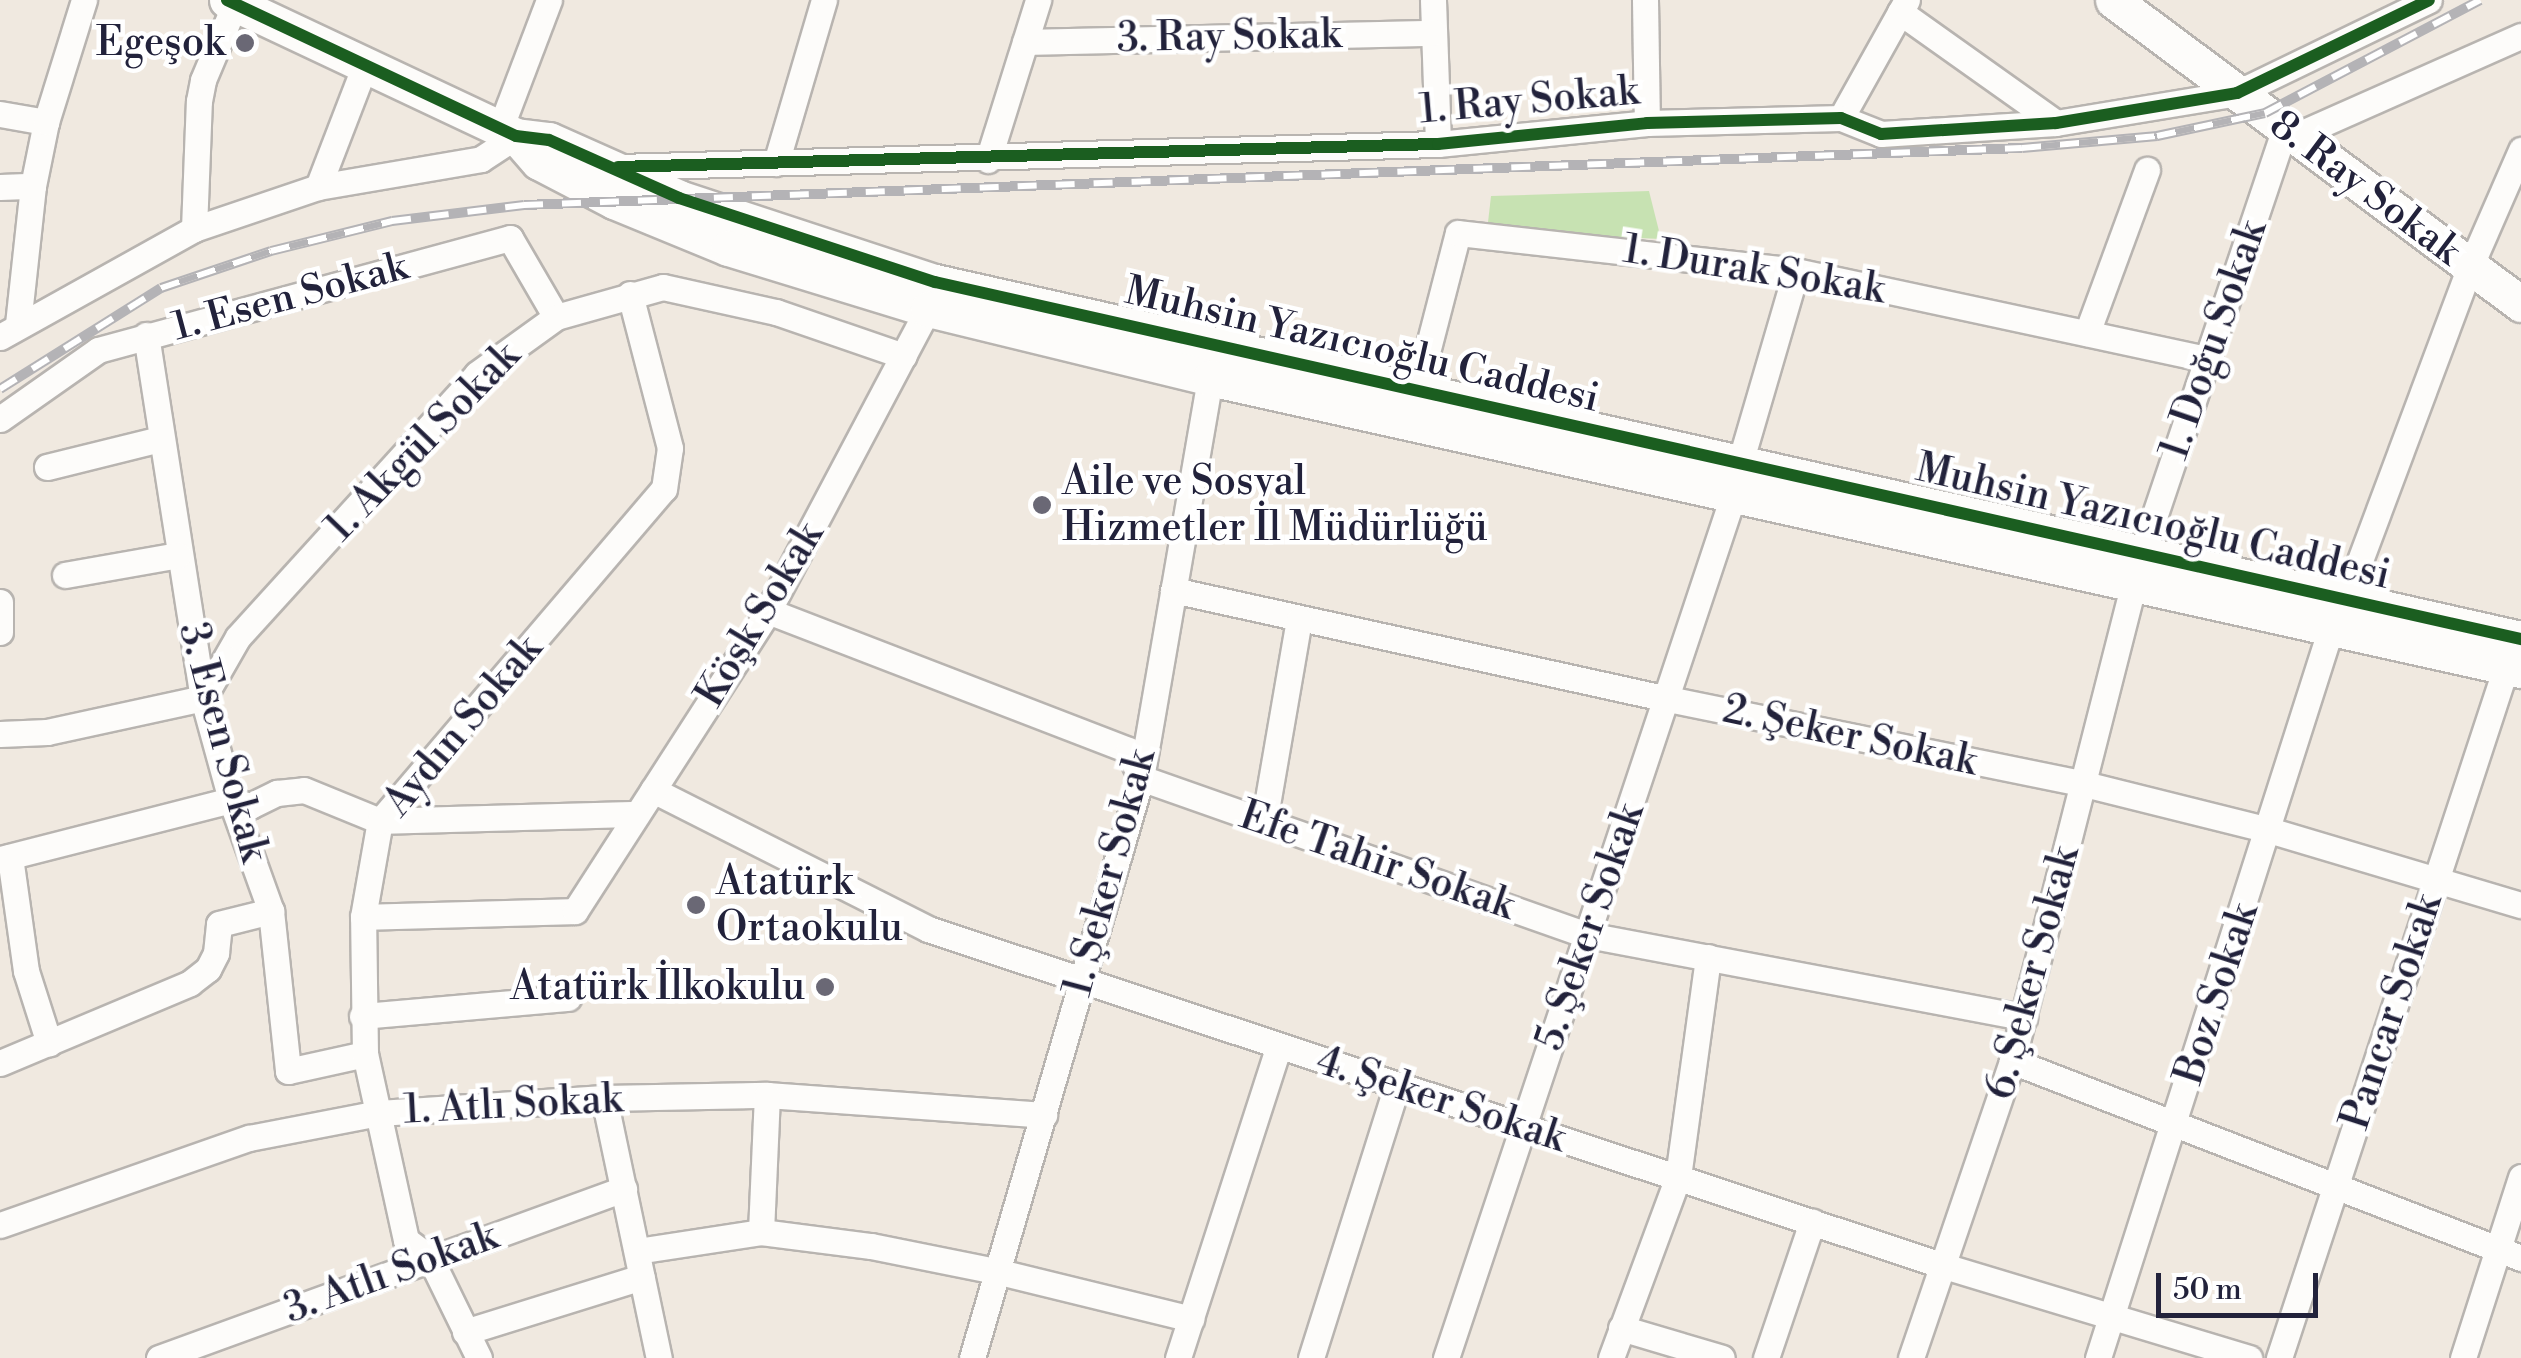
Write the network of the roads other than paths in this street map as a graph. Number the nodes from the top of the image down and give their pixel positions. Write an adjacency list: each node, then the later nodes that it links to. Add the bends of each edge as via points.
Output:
1 (84, 0): 18 (street)
2 (549, 0): 21 (street)
3 (824, 0): 26 (street)
4 (1038, 0): 13 (street)
5 (1433, 0): 11 (street)
6 (1645, 0): 19 (street)
7 (2113, 0): 15 (street, 8. Ray Sokak)
8 (231, 2): 14 (street, Muhsin Yazıcıoğlu Caddesi); 32 (street, via 198,102)
9 (2415, 4): 15 (street, 1. Ray Sokak)
10 (1903, 6): 17 (street); 20 (street)
11 (1434, 33): 13 (street, 3. Ray Sokak); 23 (street)
12 (2521, 36): 22 (street)
13 (1025, 42): 25 (street)
14 (365, 65): 21 (street, Muhsin Yazıcıoğlu Caddesi); 31 (street)
15 (2237, 93): 20 (street, 1. Ray Sokak); 22 (street, 8. Ray Sokak)
16 (0, 114): 18 (street)
17 (1841, 118): 19 (street, 1. Ray Sokak); 20 (street, 1. Ray Sokak, via 1881,134)
18 (46, 122): 29 (street)
19 (1647, 123): 23 (street, 1. Ray Sokak)
20 (2056, 124)
21 (508, 132): 27 (street, Muhsin Yazıcıoğlu Caddesi, via 549,140); 31 (street, 1. Esen Sokak, via 480,159); 36 (street, Muhsin Yazıcıoğlu Caddesi, via 539,162 728,248)
22 (2290, 132): 33 (street, 8. Ray Sokak); 43 (street, 1. Doğu Sokak)
23 (1438, 144): 25 (street, 1. Ray Sokak)
24 (2521, 150): 33 (street, Boz Sokak)
25 (988, 160): 26 (street, 1. Ray Sokak)
26 (776, 163): 27 (street, 1. Ray Sokak)
27 (608, 167): 36 (street, Muhsin Yazıcıoğlu Caddesi)
28 (2147, 170): 40 (street)
29 (33, 186): 30 (street); 39 (street)
30 (0, 187)
31 (318, 187): 32 (street, 1. Esen Sokak)
32 (194, 229): 39 (street, 1. Esen Sokak)
33 (2470, 266): 37 (street, 8. Ray Sokak); 56 (street, Boz Sokak)
34 (1796, 270): 40 (street, 1. Durak Sokak); 45 (street, 1. Durak Sokak, via 1458,233); 49 (street, 5. Şeker Sokak)
35 (630, 294): 38 (street, 1. Akgül Sokak); 42 (street, 1. Akgül Sokak, via 663,287 776,312); 68 (street, Aydın Sokak, via 670,448 664,488)
36 (932, 296): 42 (street, Köşk Sokak); 44 (street, Muhsin Yazıcıoğlu Caddesi); 45 (street, Muhsin Yazıcıoğlu Caddesi)
37 (2521, 304)
38 (556, 316): 41 (street, 1. Esen Sokak, via 510,238); 60 (street, 1. Akgül Sokak, via 477,374 238,637)
39 (9, 330)
40 (2087, 333): 43 (street, 1. Durak Sokak)
41 (146, 335): 46 (street, 1. Esen Sokak, via 98,350); 47 (street, 3. Esen Sokak)
42 (904, 356): 55 (street, Köşk Sokak)
43 (2208, 359): 51 (street, 1. Doğu Sokak)
44 (1210, 378): 49 (street, Muhsin Yazıcıoğlu Caddesi); 53 (street, 1. Şeker Sokak)
45 (1416, 392): 49 (street, Muhsin Yazıcıoğlu Caddesi)
46 (0, 419)
47 (160, 438): 48 (street); 50 (street, 3. Esen Sokak)
48 (47, 467)
49 (1736, 479): 51 (street, Muhsin Yazıcıoğlu Caddesi); 61 (street, 5. Şeker Sokak)
50 (178, 555): 52 (street); 60 (street, 3. Esen Sokak)
51 (2138, 568): 56 (street, Muhsin Yazıcıoğlu Caddesi); 64 (street, 6. Şeker Sokak)
52 (65, 575)
53 (1173, 590): 57 (street, 2. Şeker Sokak); 63 (street, 1. Şeker Sokak)
54 (0, 602): 58 (street)
55 (768, 611): 63 (street, Efe Tahir Sokak, via 1128,750); 65 (street, Köşk Sokak)
56 (2339, 613): 59 (street, Muhsin Yazıcıoğlu Caddesi); 70 (street, Boz Sokak)
57 (1299, 620): 61 (street, 2. Şeker Sokak); 69 (street)
58 (1, 632)
59 (2516, 659): 72 (street, Pancar Sokak)
60 (203, 698): 62 (street, via 48,732); 66 (street, 3. Esen Sokak)
61 (1668, 699): 64 (street, 2. Şeker Sokak); 76 (street, 5. Şeker Sokak)
62 (0, 734)
63 (1141, 778): 69 (street, Efe Tahir Sokak); 78 (street, 1. Şeker Sokak)
64 (2084, 784): 70 (street, 2. Şeker Sokak); 81 (street, 6. Şeker Sokak)
65 (653, 790): 67 (street, Köşk Sokak); 78 (street, 4. Şeker Sokak, via 928,929)
66 (231, 800): 68 (street, via 250,806 304,790); 71 (street); 74 (street, 3. Esen Sokak)
67 (637, 814): 68 (street); 75 (street, Köşk Sokak, via 575,911)
68 (380, 820): 75 (street, Aydın Sokak)
69 (1264, 822): 76 (street, Efe Tahir Sokak)
70 (2269, 830): 72 (street, 2. Şeker Sokak); 92 (street, Boz Sokak)
71 (5, 858): 82 (street, via 26,971)
72 (2436, 880): 73 (street, 2. Şeker Sokak); 96 (street, Pancar Sokak)
73 (2521, 906)
74 (271, 911): 82 (street, via 220,924 208,969 190,983); 84 (street, 3. Esen Sokak, via 288,1070)
75 (363, 917): 80 (street, Aydın Sokak)
76 (1588, 934): 77 (street, Efe Tahir Sokak); 93 (street, 5. Şeker Sokak)
77 (1708, 957): 81 (street, Efe Tahir Sokak); 94 (street)
78 (1082, 979): 83 (street, 4. Şeker Sokak); 91 (street, 1. Şeker Sokak)
79 (568, 998): 80 (street)
80 (362, 1016): 84 (street, Aydın Sokak)
81 (2024, 1016): 85 (street, 6. Şeker Sokak)
82 (50, 1043): 86 (street)
83 (1279, 1046): 87 (street, 4. Şeker Sokak); 109 (street)
84 (365, 1054): 90 (street, Aydın Sokak)
85 (2012, 1061): 92 (street); 105 (street, 6. Şeker Sokak)
86 (0, 1063)
87 (1396, 1085): 93 (street, 4. Şeker Sokak); 117 (street)
88 (767, 1095): 89 (street, 1. Atlı Sokak); 91 (street, 1. Atlı Sokak); 100 (street)
89 (604, 1098): 90 (street, 1. Atlı Sokak); 97 (street)
90 (379, 1113): 99 (street, 1. Atlı Sokak, via 249,1138); 103 (street, Aydın Sokak, via 406,1240)
91 (1044, 1115): 106 (street, 1. Şeker Sokak)
92 (2176, 1124): 96 (street); 108 (street, Boz Sokak)
93 (1520, 1128): 94 (street, 4. Şeker Sokak); 118 (street, 5. Şeker Sokak)
94 (1678, 1177): 98 (street, 4. Şeker Sokak); 110 (street)
95 (2521, 1177): 101 (street)
96 (2335, 1186): 101 (street); 125 (street, Pancar Sokak)
97 (624, 1189): 102 (street); 103 (street, 3. Atlı Sokak)
98 (1812, 1222): 105 (street, 4. Şeker Sokak); 121 (street)
99 (0, 1225)
100 (761, 1232): 102 (street); 106 (street)
101 (2495, 1248): 104 (street); 126 (street)
102 (637, 1251): 107 (street)
103 (430, 1258): 111 (street, Aydın Sokak); 112 (street, 3. Atlı Sokak)
104 (2521, 1258)
105 (1944, 1266): 108 (street, 4. Şeker Sokak); 122 (street, 6. Şeker Sokak)
106 (1000, 1272): 109 (street); 115 (street, 1. Şeker Sokak)
107 (642, 1277): 111 (street); 114 (street)
108 (2112, 1316): 123 (street, Boz Sokak); 124 (street, 4. Şeker Sokak)
109 (1191, 1320): 116 (street)
110 (1620, 1328): 119 (street); 120 (street)
111 (465, 1332): 113 (street, Aydın Sokak)
112 (159, 1358)
113 (478, 1358)
114 (660, 1358)
115 (972, 1358)
116 (1178, 1358)
117 (1312, 1358)
118 (1446, 1358)
119 (1611, 1358)
120 (1722, 1358)
121 (1766, 1358)
122 (1911, 1358)
123 (2098, 1358)
124 (2248, 1358)
125 (2279, 1358)
126 (2463, 1358)

